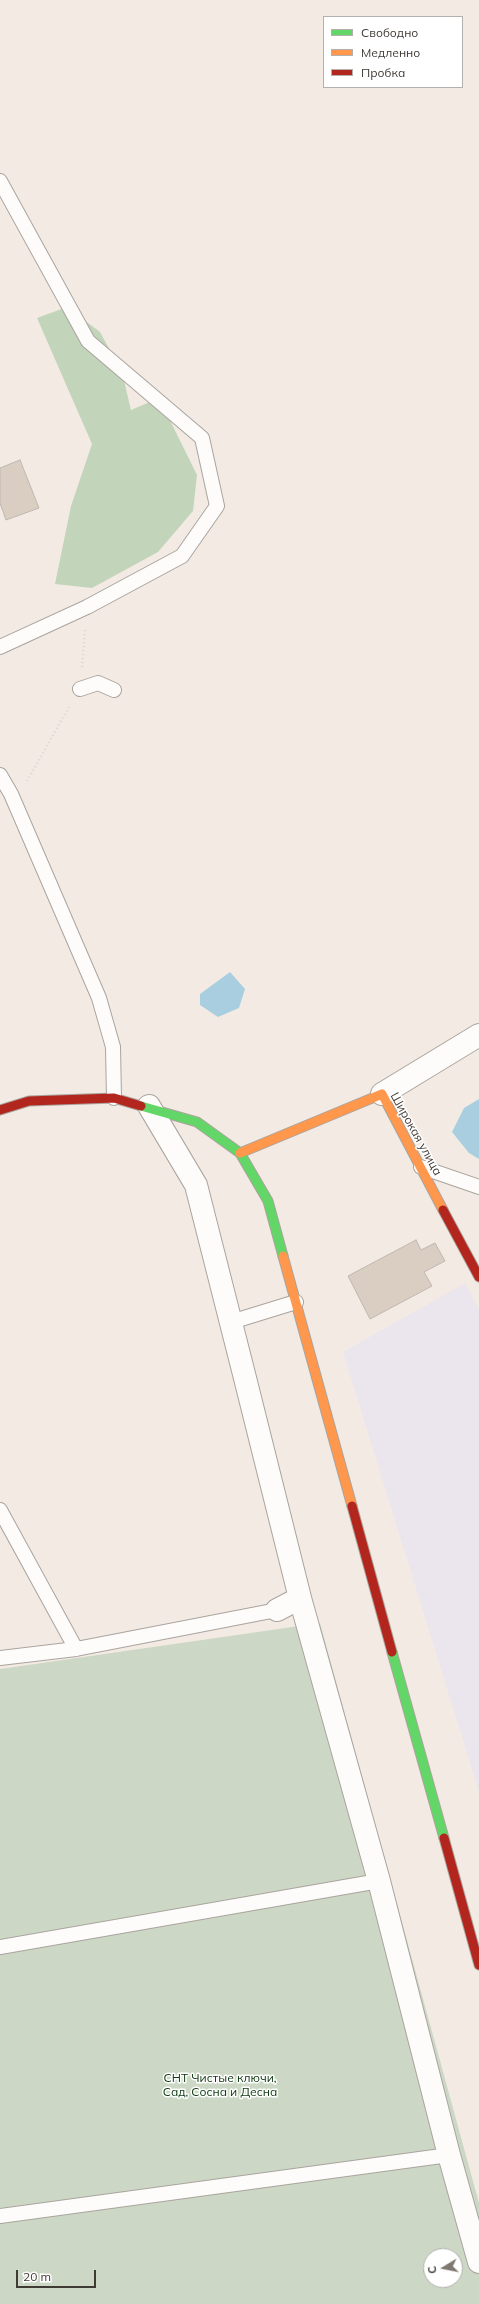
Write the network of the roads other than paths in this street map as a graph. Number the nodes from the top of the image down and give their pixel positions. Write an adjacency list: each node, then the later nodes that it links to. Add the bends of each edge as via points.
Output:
1 (0, 181): 2 (lane, via 88,341 202,438 217,506 182,556 87,607)
2 (0, 647)
3 (80, 689): 4 (lane, via 98,682)
4 (114, 690)
5 (0, 775): 8 (lane, via 99,998 113,1047)
6 (479, 1035): 7 (street)
7 (382, 1094): 11 (street, Широкая улица); 12 (street, Широкая улица)
8 (114, 1098): 9 (street); 10 (street, via 29,1101)
9 (149, 1106): 11 (street, via 197,1122); 16 (street, via 196,1185)
10 (0, 1110)
11 (240, 1153): 15 (street, via 268,1201)
12 (421, 1167): 13 (lane); 14 (street, Широкая улица)
13 (479, 1187)
14 (479, 1277)
15 (296, 1302): 16 (lane); 24 (street)
16 (231, 1322): 18 (street)
17 (0, 1510): 20 (lane)
18 (300, 1598): 19 (street); 22 (street)
19 (277, 1610): 20 (lane)
20 (76, 1650): 21 (lane)
21 (0, 1658)
22 (379, 1881): 23 (lane); 25 (street)
23 (0, 1947)
24 (479, 1965)
25 (449, 2155): 26 (lane); 27 (street)
26 (0, 2216)
27 (479, 2262)

